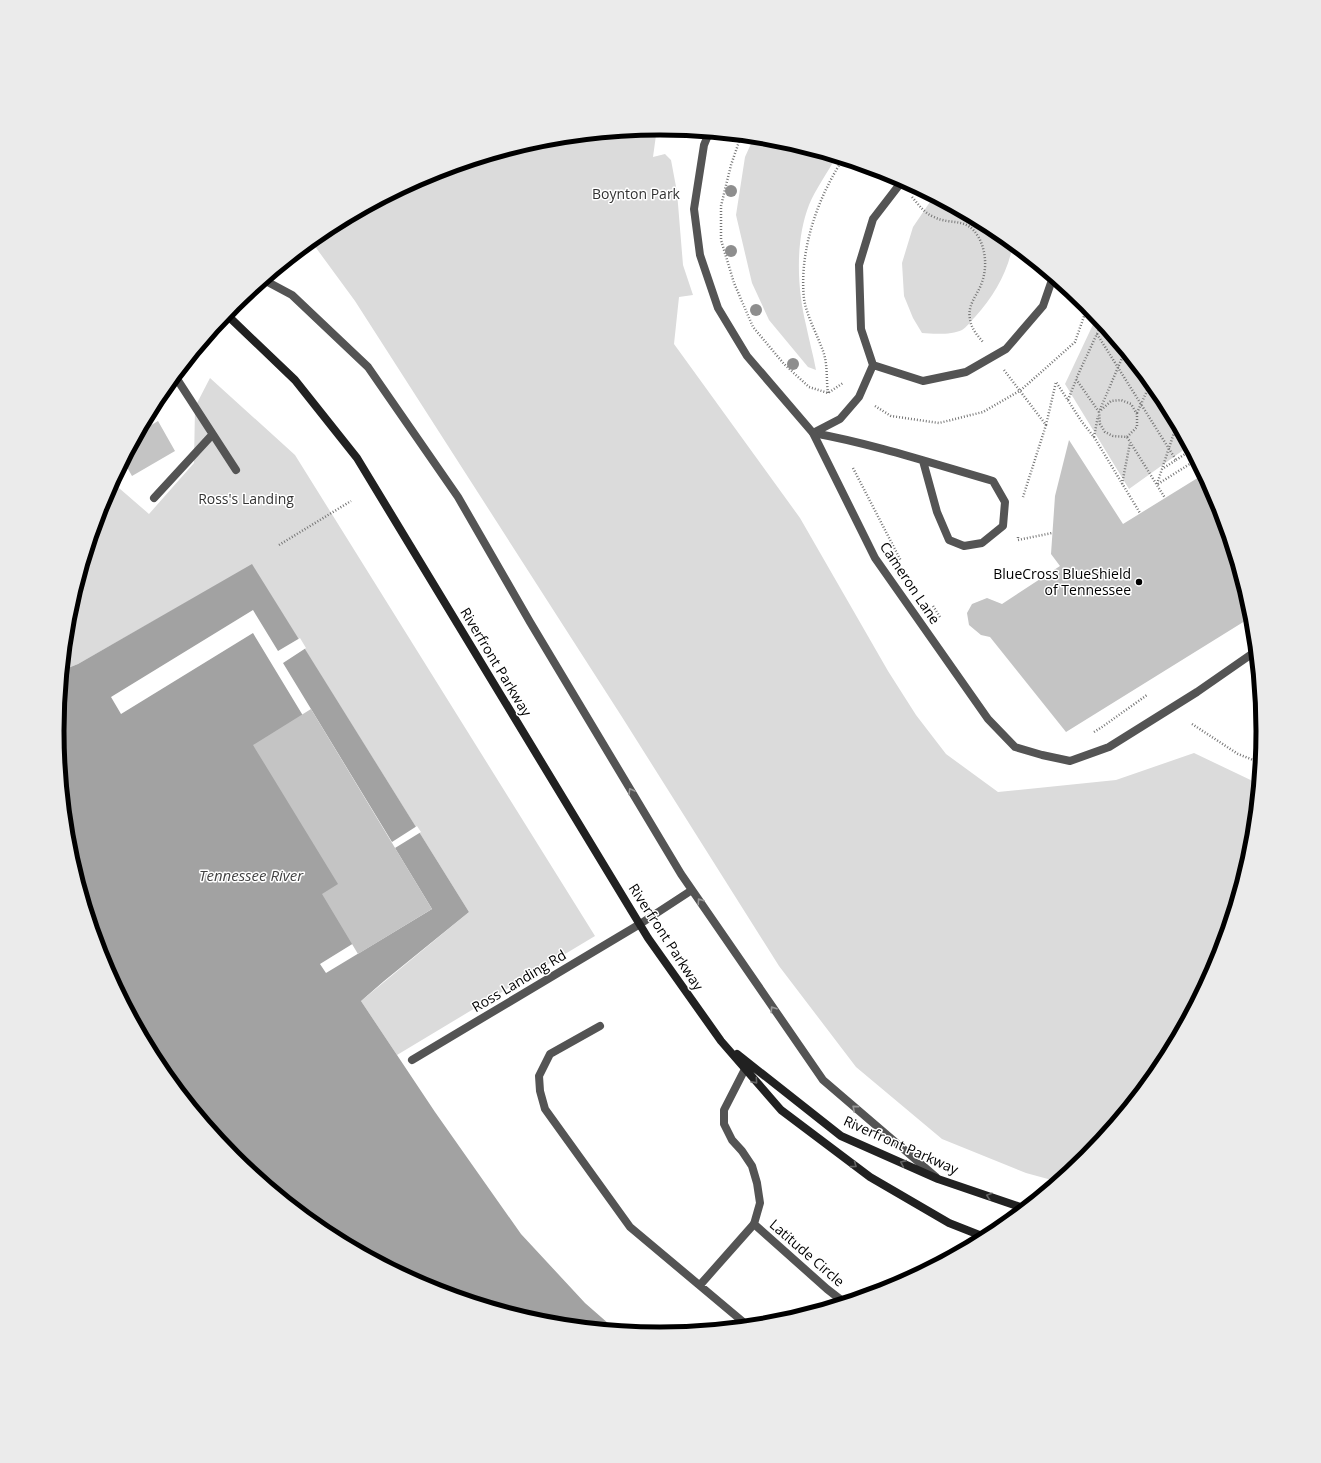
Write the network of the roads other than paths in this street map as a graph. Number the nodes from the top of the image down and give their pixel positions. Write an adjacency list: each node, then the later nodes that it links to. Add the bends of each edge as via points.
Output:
1 (707, 137): 8 (street, Cameron Lane, via 694,210 700,255 718,308 747,356)
2 (899, 185): 6 (street, via 873,219 859,265 861,329)
3 (1052, 281): 6 (street, via 1043,306 1006,349 966,372 923,381)
4 (268, 282): 14 (street, one-way to 4, via 530,622 458,497 368,367 292,295)
5 (231, 319): 15 (main road, Riverfront Parkway, via 294,380 357,458)
6 (872, 365): 8 (street, via 859,398 840,419)
7 (178, 381): 9 (street)
8 (813, 433): 10 (street); 13 (street, Cameron Lane, via 875,558 988,719 1015,747 1070,761 1109,747)
9 (212, 435): 11 (street); 12 (street)
10 (923, 460): 10 (street, via 993,480 1005,502 1003,526 982,543 964,546 949,540 937,512)
11 (236, 470)
12 (154, 498)
13 (1252, 654)
14 (692, 890): 15 (street, Ross Landing Rd); 20 (street, one-way to 14, via 823,1080)
15 (640, 924): 17 (main road, Riverfront Parkway); 18 (street, Ross Landing Rd)
16 (600, 1026): 24 (street, via 550,1054 538,1076 545,1109 630,1228)
17 (720, 1041): 19 (main road, Riverfront Parkway); 20 (main road, Riverfront Parkway, one-way to 17, via 842,1136)
18 (412, 1060)
19 (745, 1069): 22 (street, Latitude Circle, via 724,1110 724,1124 732,1140 752,1166 760,1203); 23 (main road, Riverfront Parkway, one-way to 23, via 781,1110 870,1177 949,1223)
20 (938, 1179): 21 (main road, Riverfront Parkway, one-way to 20)
21 (1022, 1207)
22 (754, 1224): 24 (street); 25 (street, Latitude Circle)
23 (979, 1235)
24 (700, 1285): 26 (street)
25 (841, 1300)
26 (743, 1322)

